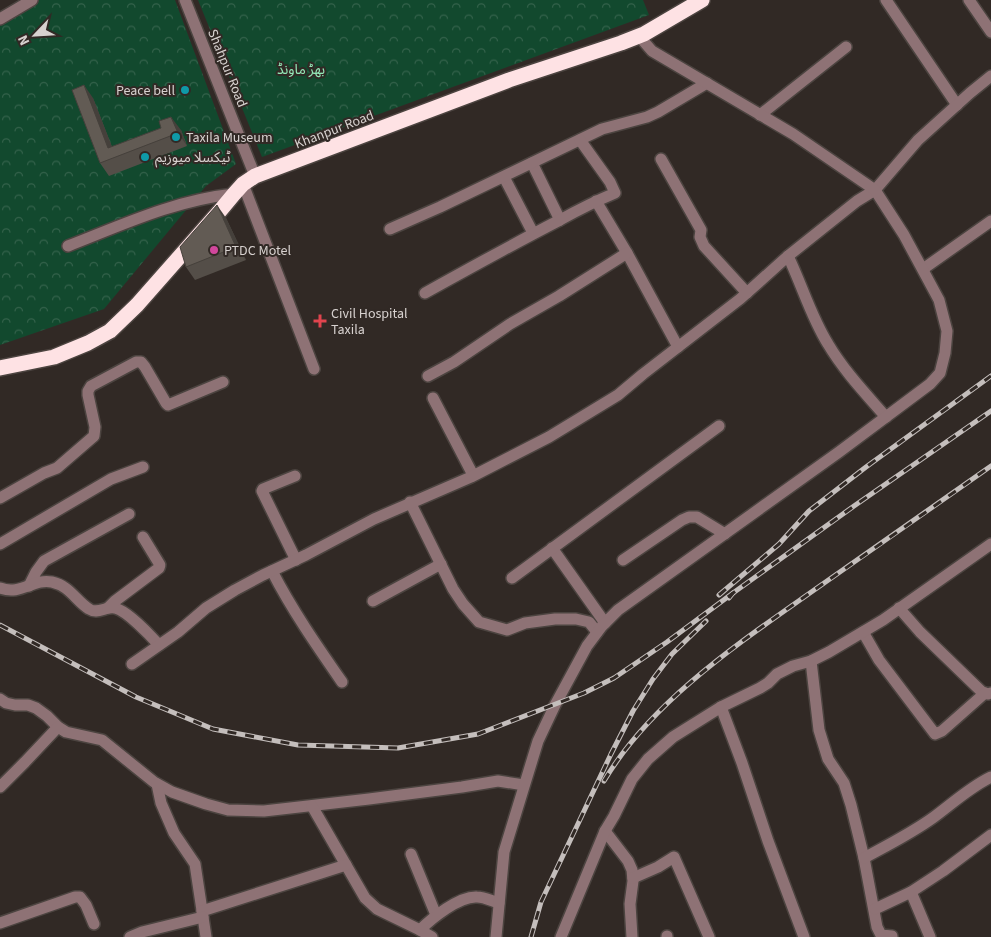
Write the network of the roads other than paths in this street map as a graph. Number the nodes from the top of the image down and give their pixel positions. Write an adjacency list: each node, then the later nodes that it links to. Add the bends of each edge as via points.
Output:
1 (32, 0): 6 (street)
2 (185, 0): 18 (street, Shahpur Road)
3 (702, 0): 8 (highway, Khanpur Road)
4 (886, 0): 12 (street)
5 (969, 0): 7 (street)
6 (1, 16)
7 (991, 32)
8 (639, 36): 11 (street, via 652,51); 18 (highway, Khanpur Road, via 510,80)
9 (846, 47): 13 (street)
10 (991, 76): 12 (street)
11 (707, 83): 13 (street); 14 (street, via 647,117 602,129)
12 (957, 105): 19 (street, via 918,140)
13 (760, 114): 19 (street)
14 (580, 140): 16 (street); 20 (street, via 615,193)
15 (660, 159): 30 (street, via 701,230 704,246)
16 (532, 163): 17 (street); 21 (street)
17 (504, 177): 23 (street); 24 (street)
18 (244, 184): 25 (street, via 214,196 164,208); 32 (highway, Khanpur Road, via 110,331 54,357); 33 (street, Shahpur Road)
19 (875, 190): 27 (street); 28 (street)
20 (596, 201): 21 (street); 26 (street)
21 (560, 220): 24 (street)
22 (991, 221): 28 (street)
23 (390, 229)
24 (533, 233): 29 (street)
25 (68, 246)
26 (627, 253): 31 (street); 34 (street)
27 (788, 256): 30 (street); 37 (street, via 828,344)
28 (923, 270): 37 (street, via 939,300 947,331 940,373)
29 (425, 293)
30 (746, 293): 31 (street)
31 (678, 347): 40 (street, via 618,395 549,438)
32 (0, 368)
33 (314, 369)
34 (428, 376)
35 (223, 382): 42 (street, via 168,405 145,367 136,362 91,386 88,391 94,436 57,468)
36 (433, 398): 40 (street)
37 (886, 417): 45 (street)
38 (719, 426): 49 (street)
39 (143, 467): 47 (street, via 111,479)
40 (473, 475): 43 (street)
41 (296, 476): 50 (street, via 262,491)
42 (0, 498)
43 (410, 502): 50 (street); 52 (street)
44 (129, 514): 55 (street, via 44,561)
45 (725, 534): 51 (street, via 697,517 689,517); 60 (street, via 618,610)
46 (143, 537): 58 (street, via 160,565)
47 (0, 544)
48 (991, 544): 59 (street)
49 (552, 548): 54 (street); 60 (street)
50 (296, 560): 53 (street)
51 (623, 560)
52 (441, 564): 57 (street); 60 (street, via 458,596 480,622 507,630 555,618 576,619)
53 (272, 571): 62 (street, via 206,608); 65 (street, via 306,631)
54 (512, 578)
55 (29, 586): 56 (street, via 18,590); 58 (street, via 40,581 53,582 68,589 88,609 100,612)
56 (0, 588)
57 (373, 601)
58 (108, 608): 62 (street, via 124,612)
59 (900, 608): 61 (street); 66 (street, via 920,632)
60 (601, 627): 72 (street, via 555,705 538,741)
61 (862, 632): 63 (street); 66 (street, via 935,734 942,732)
62 (159, 645): 64 (street)
63 (811, 661): 68 (street, via 793,666 760,688); 78 (street, via 819,730 828,758 844,782)
64 (132, 664)
65 (342, 682)
66 (988, 693)
67 (0, 699): 69 (street, via 36,708)
68 (721, 707): 75 (street, via 673,737 648,759 632,779); 96 (street)
69 (58, 727): 71 (street, via 76,735 102,740); 73 (street)
70 (991, 777): 78 (street, via 933,818)
71 (157, 784): 74 (street, via 228,810 264,811); 84 (street, via 174,833 195,864)
72 (524, 785): 74 (street, via 498,780); 82 (street, via 504,852)
73 (0, 787)
74 (312, 806): 79 (street)
75 (605, 831): 80 (street, via 628,861); 93 (street)
76 (991, 836): 81 (street)
77 (411, 854): 85 (street)
78 (864, 858): 83 (street)
79 (346, 865): 84 (street); 88 (street, via 365,898 377,909)
80 (633, 878): 94 (street, via 630,904); 95 (street, via 674,857)
81 (912, 892): 83 (street); 98 (street)
82 (499, 903): 85 (street, via 476,897 460,901); 92 (street)
83 (875, 909): 97 (street, via 880,935)
84 (202, 914): 89 (street); 90 (street)
85 (436, 915): 88 (street)
86 (0, 923): 87 (street, via 80,897)
87 (94, 924)
88 (420, 930): 91 (street)
89 (130, 937)
90 (206, 937)
91 (432, 937)
92 (496, 937)
93 (561, 937)
94 (632, 937)
95 (710, 937)
96 (804, 937)
97 (892, 937)
98 (930, 937)

